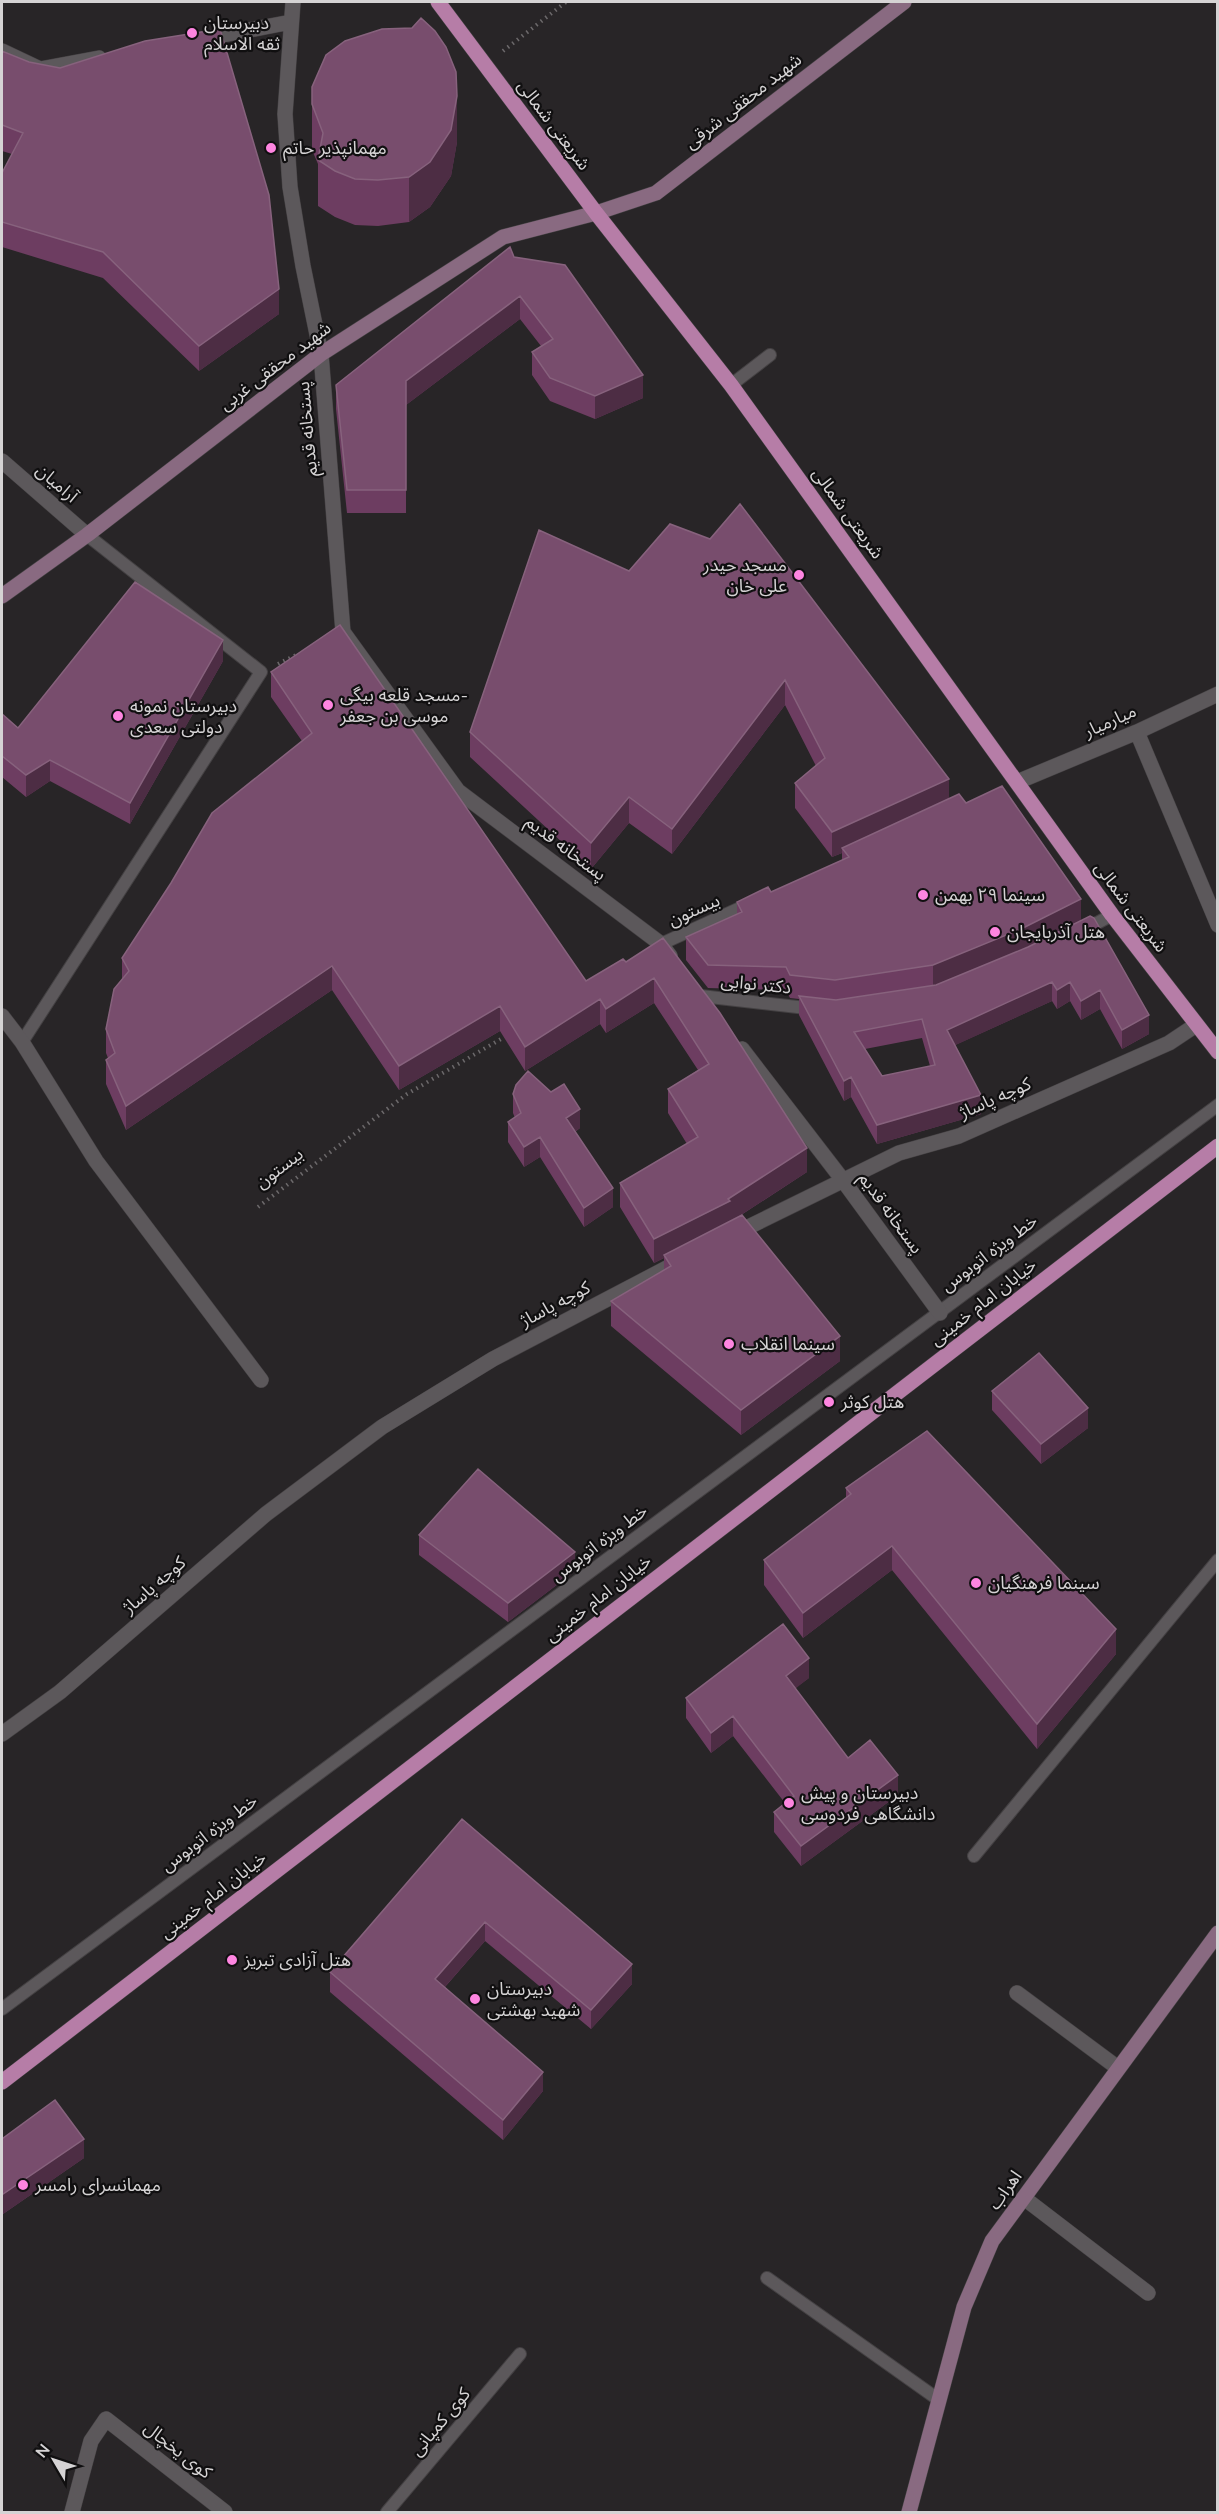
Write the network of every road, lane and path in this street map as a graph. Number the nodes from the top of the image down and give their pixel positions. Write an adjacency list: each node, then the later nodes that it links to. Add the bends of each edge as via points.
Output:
1 (293, 2): 5 (street, پستخانه قدیم)
2 (438, 2): 9 (main road, شریعتی شمالی)
3 (566, 2): 9 (path)
4 (904, 2): 10 (street, شهید محققی شرقی, via 656,193)
5 (291, 22): 6 (street); 11 (street, پستخانه قدیم, via 285,114 290,187)
6 (188, 41)
7 (2, 51): 8 (street, via 40,69)
8 (120, 54)
9 (485, 66): 10 (main road, شریعتی شمالی)
10 (596, 213): 11 (street, شهید محققی غربی, via 503,237); 13 (main road, شریعتی شمالی)
11 (321, 354): 15 (street, شهید محققی غربی); 26 (street, پستخانه قدیم, via 343,632 458,791)
12 (770, 355): 13 (lane)
13 (731, 385): 21 (main road, شریعتی شمالی)
14 (2, 461): 15 (street, آرامیان)
15 (87, 535): 16 (street, شهید محققی غربی); 18 (lane)
16 (2, 596)
17 (302, 652): 18 (path)
18 (261, 672): 35 (lane)
19 (1218, 694): 20 (street, میارمیار)
20 (1137, 732): 21 (street, میارمیار); 24 (street)
21 (1013, 784): 23 (main road, شریعتی شمالی)
22 (759, 900): 26 (lane, بیستون)
23 (1112, 915): 25 (lane); 32 (main road, شریعتی شمالی)
24 (1218, 925)
25 (1076, 934)
26 (661, 944): 27 (street, پستخانه قدیم)
27 (681, 970)
28 (698, 992): 29 (lane, دکتر نوایی); 30 (street)
29 (824, 1010)
30 (715, 1015)
31 (2, 1016): 35 (street)
32 (1196, 1025): 36 (main road, شریعتی شمالی); 39 (street, کوچه پاساژ, via 1168,1043 958,1136 899,1153)
33 (729, 1033): 39 (street, پستخانه قدیم)
34 (508, 1034): 40 (path, بیستون, via 406,1095)
35 (22, 1042): 44 (street, via 96,1161)
36 (1218, 1052)
37 (1218, 1105): 43 (lane, خط ویژه اتوبوس)
38 (1218, 1146): 52 (main road, خیابان امام خمینی)
39 (842, 1179): 41 (street, کوچه پاساژ); 43 (street, پستخانه قدیم)
40 (258, 1207)
41 (716, 1243)
42 (695, 1254): 46 (street, کوچه پاساژ, via 493,1359 382,1427 266,1514 60,1692)
43 (940, 1313): 50 (lane, خط ویژه اتوبوس)
44 (261, 1380)
45 (1218, 1560): 47 (lane)
46 (2, 1734)
47 (974, 1856)
48 (1218, 1933): 51 (street, اهراب)
49 (1017, 1993): 51 (street)
50 (2, 2009)
51 (1118, 2068): 53 (street, اهراب)
52 (2, 2082)
53 (1024, 2198): 55 (street); 57 (street, اهراب, via 992,2241 964,2307)
54 (767, 2278): 57 (lane)
55 (1148, 2293)
56 (520, 2354): 60 (lane, کوی کمپانی)
57 (939, 2400): 61 (street, اهراب)
58 (72, 2512): 59 (street, کوی یخچال, via 91,2441 106,2419)
59 (225, 2512)
60 (387, 2512)
61 (909, 2512)

